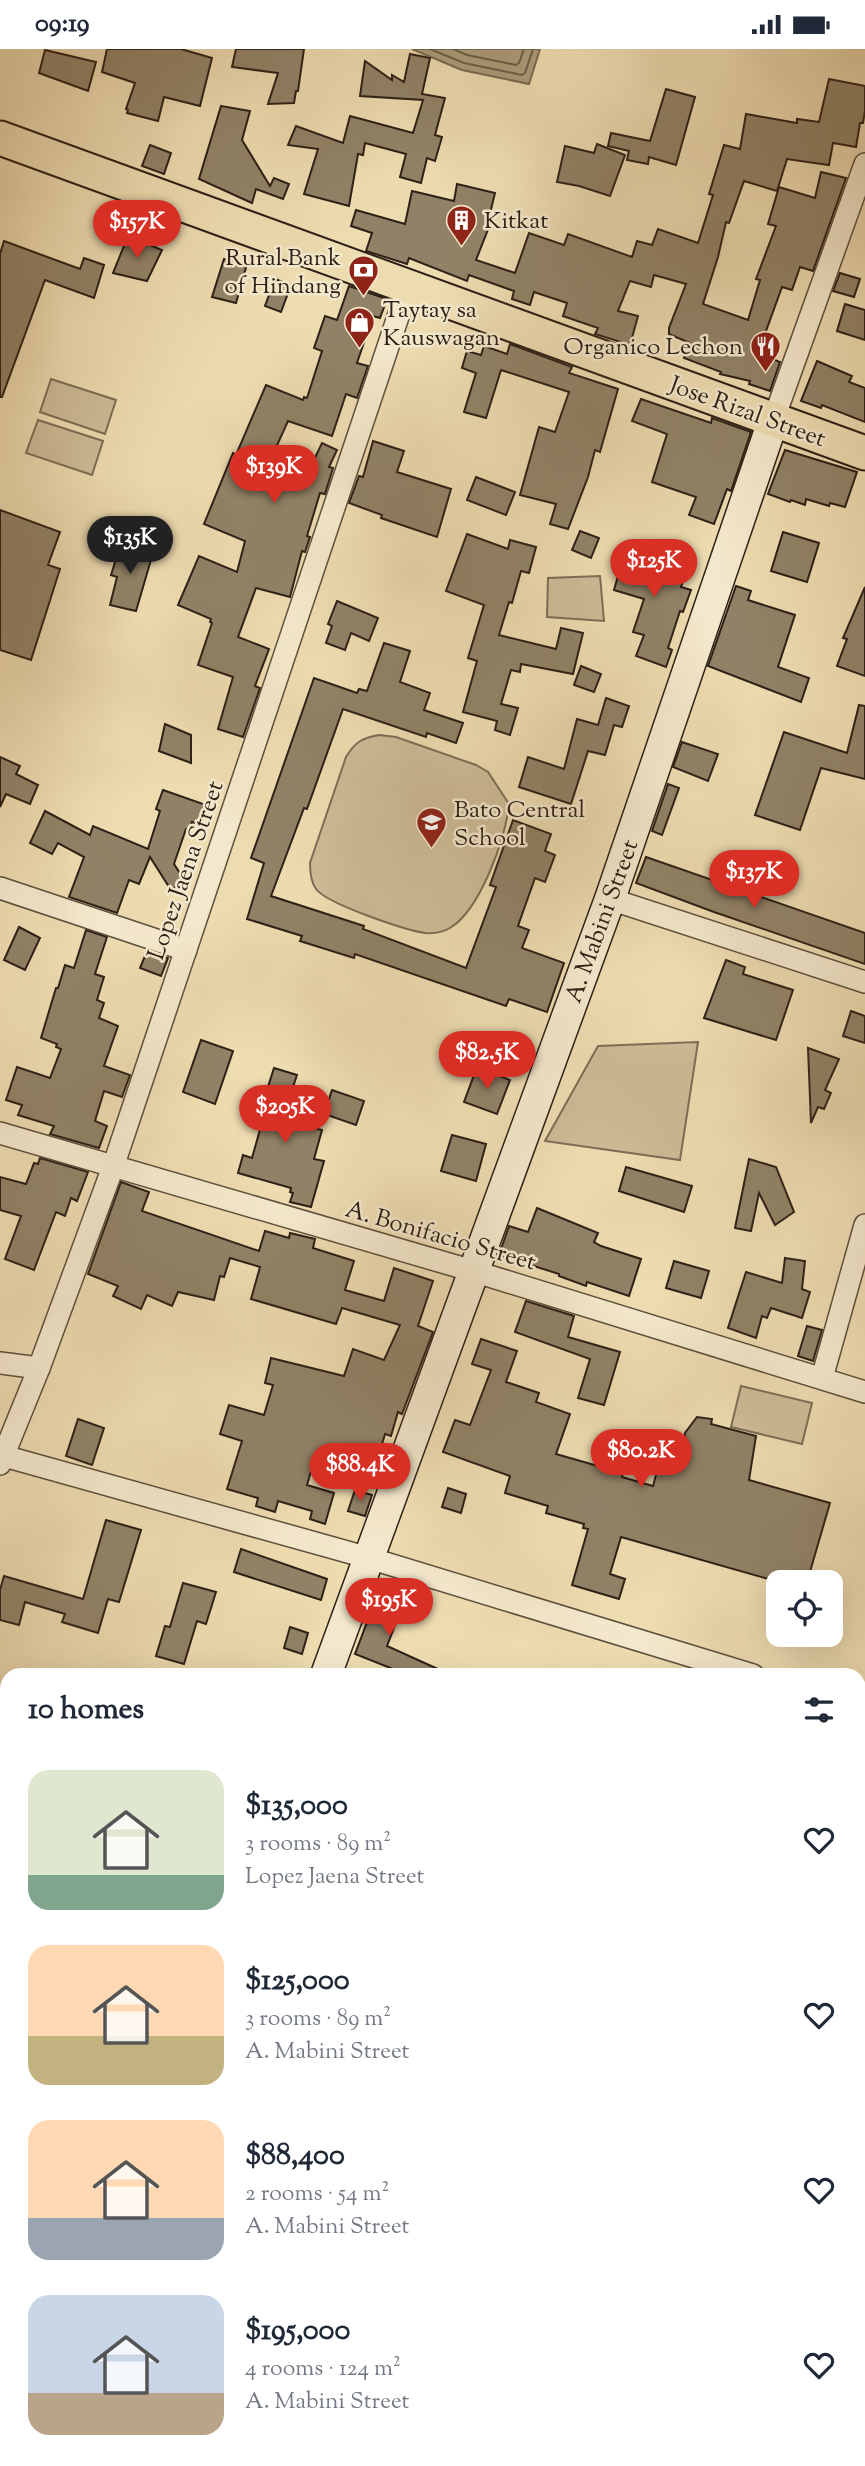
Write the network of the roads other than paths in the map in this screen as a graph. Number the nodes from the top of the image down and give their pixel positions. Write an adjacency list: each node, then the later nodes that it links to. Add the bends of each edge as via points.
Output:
1 (0, 138): 3 (main road, Jose Rizal Street)
2 (865, 164): 4 (street, A. Mabini Street)
3 (408, 287): 4 (main road, Jose Rizal Street); 8 (street, Lopez Jaena Street)
4 (773, 421): 5 (main road, Jose Rizal Street); 7 (street, A. Mabini Street)
5 (865, 453)
6 (0, 888): 8 (street)
7 (610, 899): 9 (street); 13 (street, A. Mabini Street)
8 (186, 950): 11 (street, Lopez Jaena Street)
9 (865, 982)
10 (0, 1133): 11 (street, A. Bonifacio Street)
11 (113, 1167): 13 (street, A. Bonifacio Street); 15 (street, Lopez Jaena Street)
12 (865, 1225): 16 (street)
13 (473, 1271): 16 (street, A. Bonifacio Street); 19 (street, A. Mabini Street)
14 (0, 1363): 15 (street)
15 (39, 1368): 18 (street, Lopez Jaena Street)
16 (822, 1378): 17 (street, A. Bonifacio Street)
17 (865, 1392)
18 (2, 1460): 19 (street)
19 (369, 1558): 20 (street, A. Mabini Street); 21 (street)
20 (329, 1668)
21 (731, 1668)

